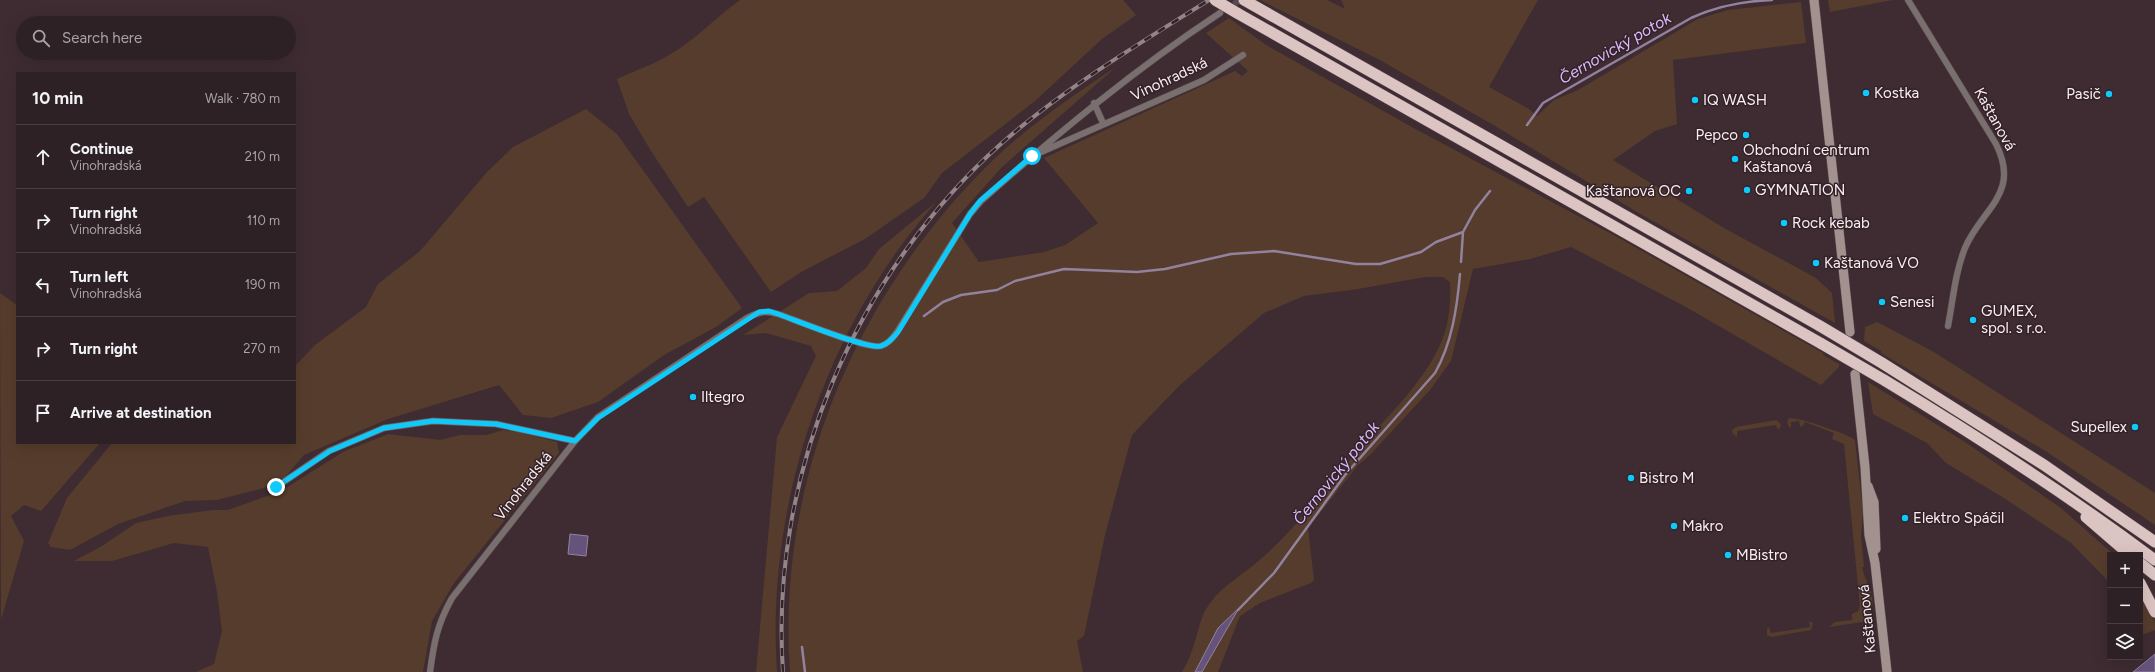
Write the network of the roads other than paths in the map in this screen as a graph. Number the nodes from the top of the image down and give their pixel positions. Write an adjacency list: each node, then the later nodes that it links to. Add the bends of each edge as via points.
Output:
1 (1215, 0): 15 (highway, bridge, via 1884,380)
2 (1908, 0): 10 (street, Kaštanová, via 1996,144 2003,157 2005,173 2002,189 1991,210 1966,247 1959,266)
3 (1247, 2): 17 (highway, bridge, via 1820,326 2044,465)
4 (1814, 2): 11 (main road)
5 (1220, 13): 7 (street, Vinohradská, via 1160,53)
6 (1243, 55): 8 (street, Vinohradská, via 1204,80)
7 (1094, 103): 8 (street); 9 (street, Vinohradská)
8 (1103, 123): 9 (street, Vinohradská)
9 (1032, 156): 13 (street, Vinohradská, via 980,201 898,332 885,344 876,347 861,345 769,311 759,312 598,418)
10 (1948, 326)
11 (1850, 332)
12 (1855, 374): 26 (main road, Kaštanová, via 1866,479 1874,502 1875,563)
13 (575, 441): 14 (street, via 496,424 433,421 384,428 330,451); 25 (street, Vinohradská, via 452,598 434,640)
14 (276, 487)
15 (2062, 494): 16 (highway); 20 (highway)
16 (2101, 532): 18 (highway); 19 (highway)
17 (2155, 542)
18 (2118, 552)
19 (2126, 552)
20 (2155, 560)
21 (2143, 565): 22 (highway)
22 (2155, 575)
23 (2143, 588): 24 (highway)
24 (2155, 612)
25 (430, 672)
26 (1887, 672)

